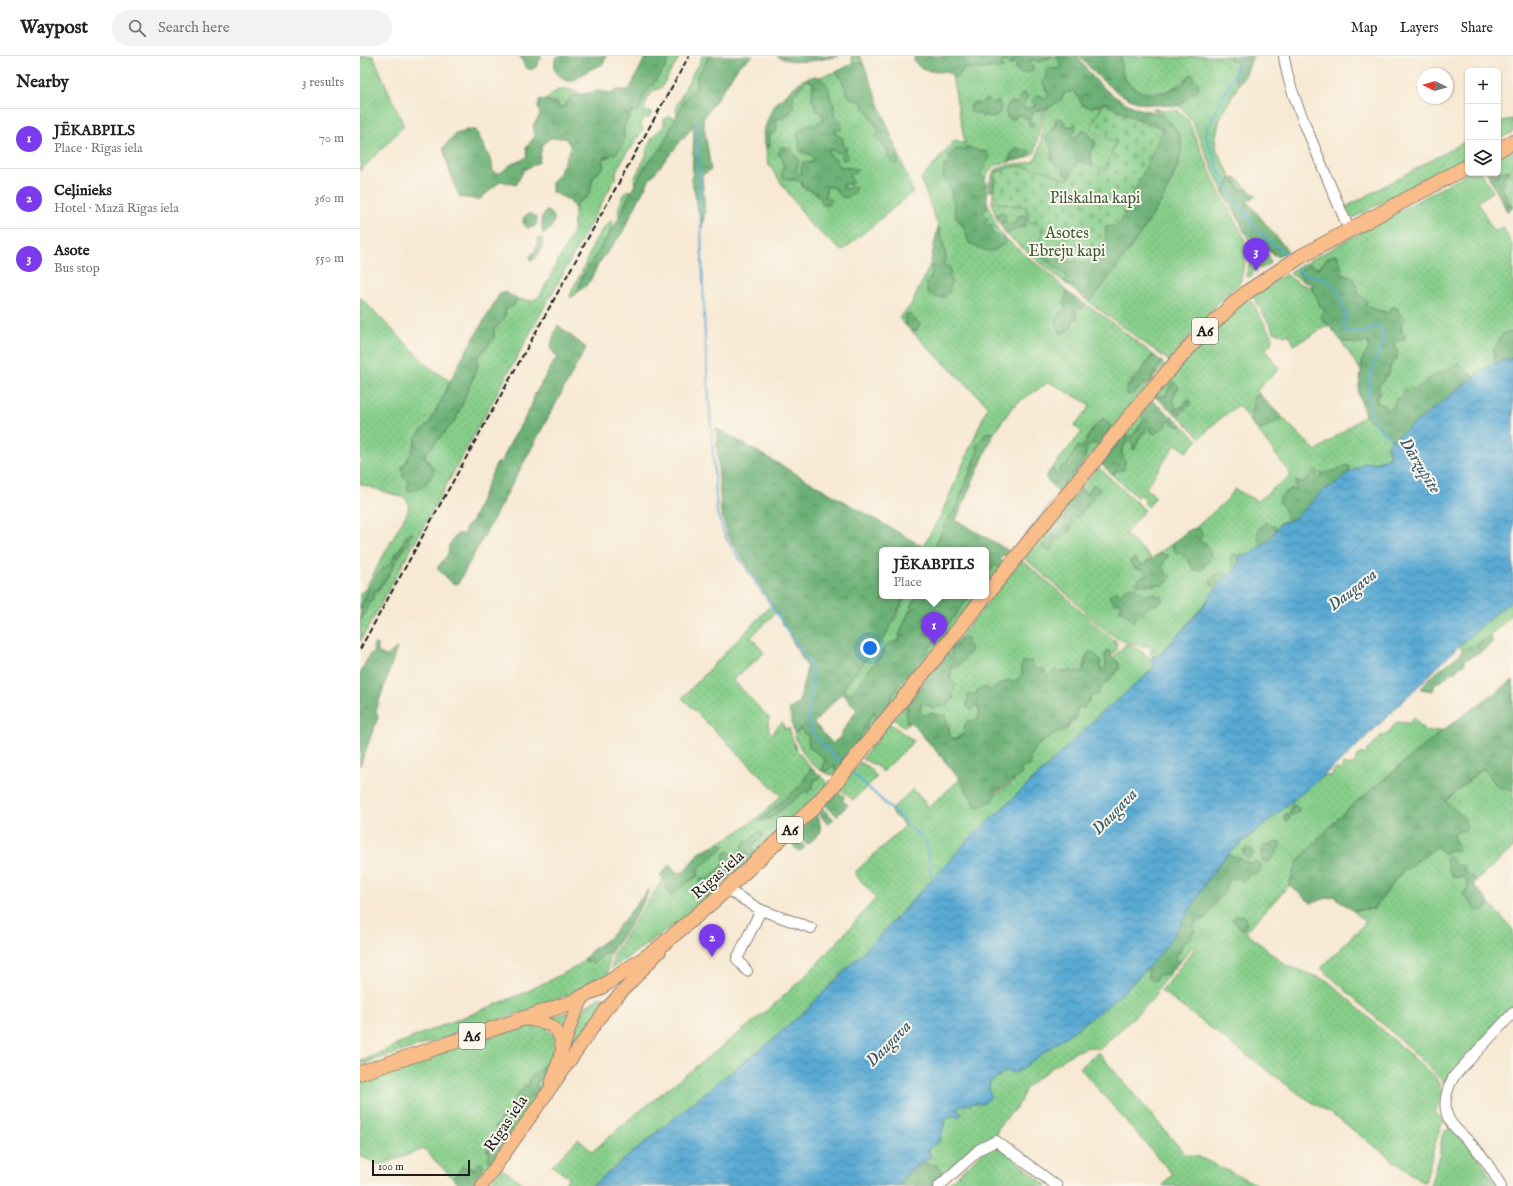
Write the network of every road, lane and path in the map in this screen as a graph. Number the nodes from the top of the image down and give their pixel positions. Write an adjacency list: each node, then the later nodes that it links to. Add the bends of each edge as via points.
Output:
1 (1284, 56): 5 (street, via 1295,98 1320,164)
2 (1513, 142): 3 (highway)
3 (1501, 148)
4 (1465, 168): 5 (highway, A6)
5 (1349, 229): 6 (highway, Rīgas iela / A6, via 1247,292 1216,319 1149,393)
6 (989, 592)
7 (984, 599): 8 (highway, Rīgas iela / A6, via 819,802)
8 (726, 889): 9 (street); 11 (highway, Rīgas iela / A6)
9 (761, 910): 10 (street); 12 (street, via 737,959)
10 (811, 928)
11 (667, 942): 13 (highway, A6); 15 (main road, Rīgas iela)
12 (747, 970)
13 (600, 988): 14 (highway, A6); 15 (main road, via 609,996)
14 (584, 996): 17 (highway, A6); 18 (main road, via 573,1018)
15 (606, 1009): 20 (main road, Rīgas iela)
16 (1513, 1013): 24 (street, via 1455,1075 1449,1083 1446,1101 1450,1121 1484,1158)
17 (524, 1020): 18 (main road, via 546,1023 553,1027 561,1038); 19 (highway, A6)
18 (562, 1051): 20 (main road)
19 (360, 1073)
20 (550, 1087): 21 (main road, Rīgas iela)
21 (482, 1186)
22 (939, 1186): 23 (street, via 980,1150 996,1141)
23 (1057, 1186)
24 (1501, 1186)

